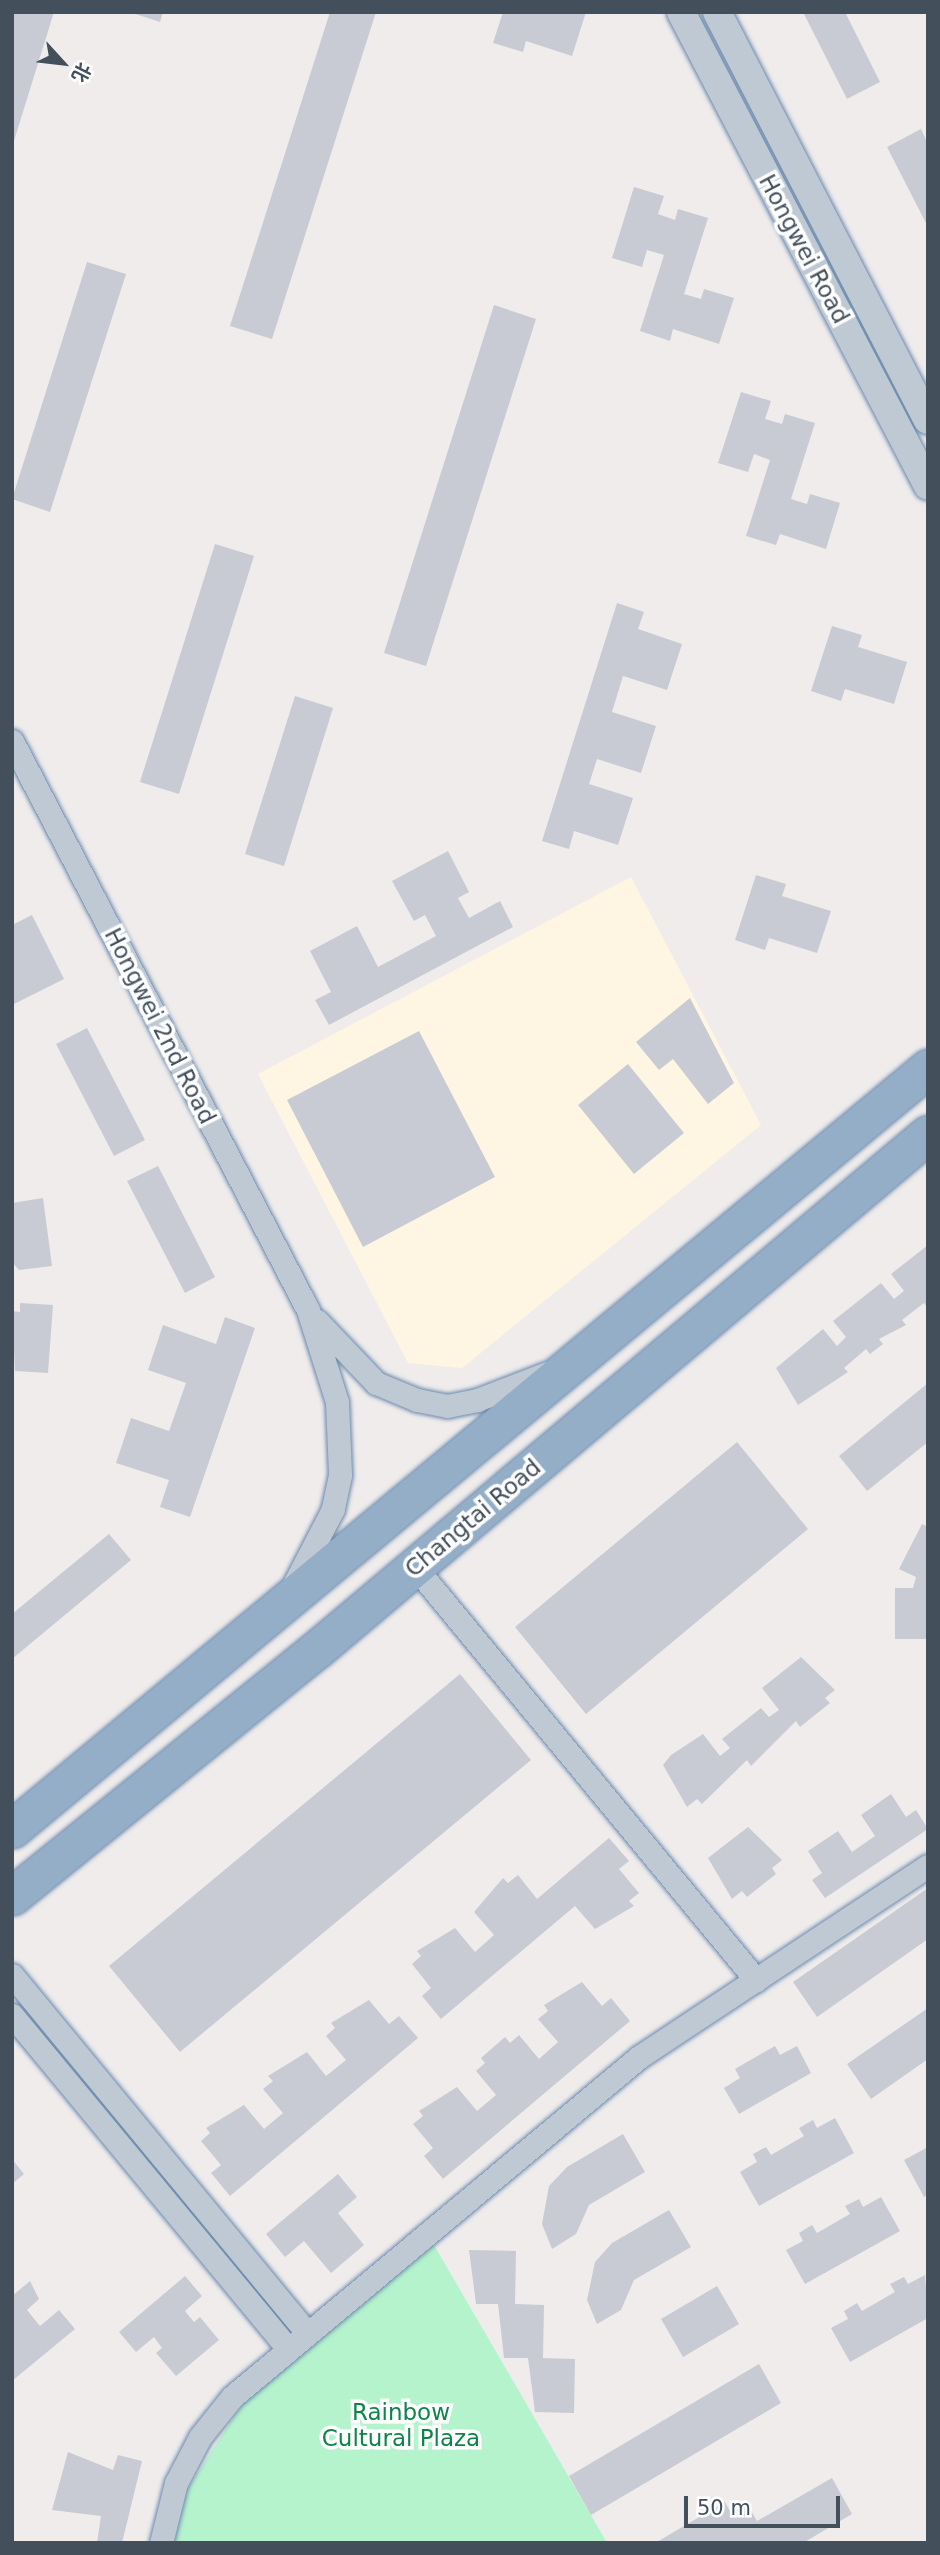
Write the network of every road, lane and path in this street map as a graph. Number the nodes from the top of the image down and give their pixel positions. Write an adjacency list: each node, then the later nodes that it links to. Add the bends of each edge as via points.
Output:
1 (681, 12): 4 (street, Hongwei Road)
2 (717, 12): 3 (street, Hongwei Road)
3 (928, 420)
4 (928, 486)
5 (12, 741): 8 (street, Hongwei 2nd Road)
6 (928, 1068): 9 (highway)
7 (928, 1134): 10 (highway, Changtai Road)
8 (308, 1310): 9 (street, via 376,1383 417,1400 447,1406 477,1400); 11 (street, via 337,1402 340,1475 332,1509)
9 (577, 1362): 11 (highway)
10 (415, 1567): 14 (highway, Changtai Road); 16 (street)
11 (284, 1603): 12 (highway)
12 (12, 1829)
13 (928, 1866): 16 (street)
14 (12, 1896)
15 (12, 1975): 18 (street)
16 (756, 1980): 18 (street, via 639,2057)
17 (12, 2015): 19 (street)
18 (307, 2333): 19 (street)
19 (288, 2349): 20 (street, via 232,2397 200,2437 176,2483)
20 (161, 2543)

